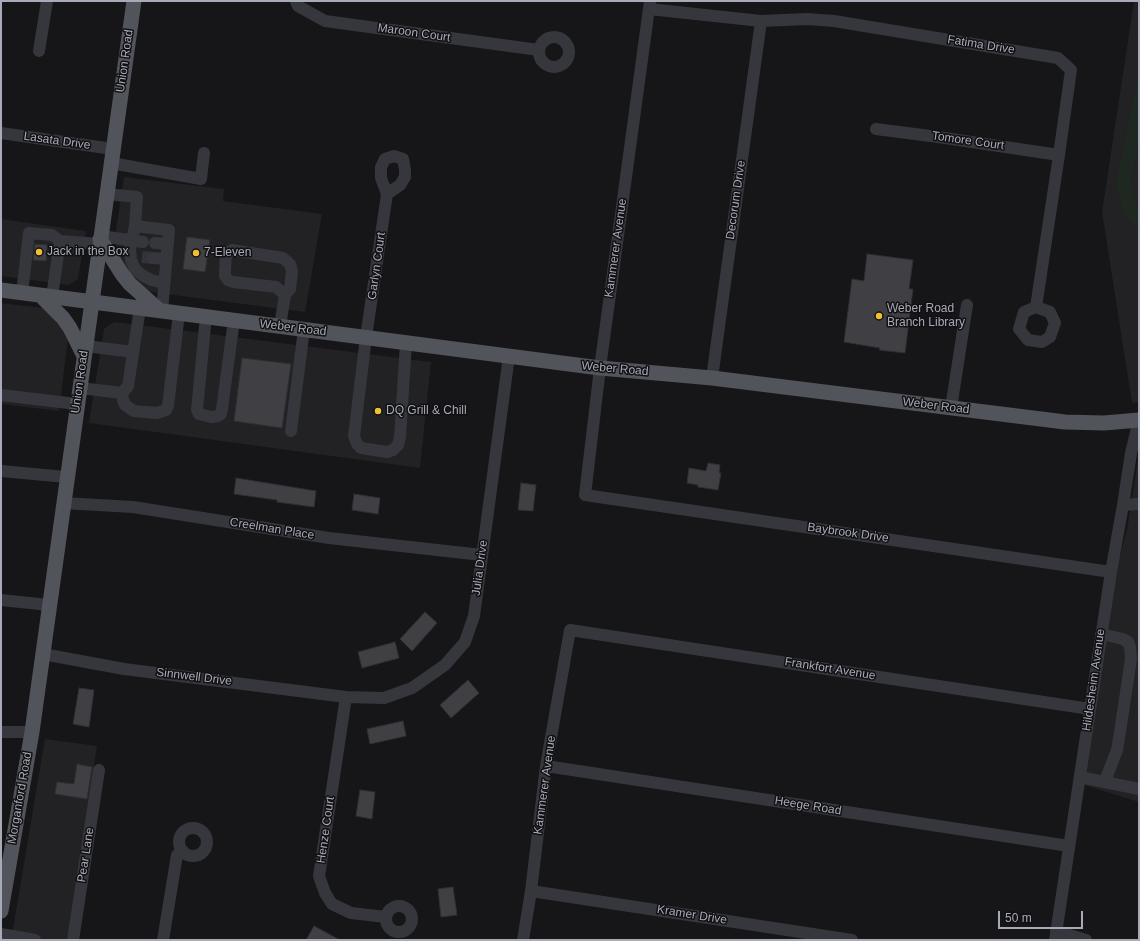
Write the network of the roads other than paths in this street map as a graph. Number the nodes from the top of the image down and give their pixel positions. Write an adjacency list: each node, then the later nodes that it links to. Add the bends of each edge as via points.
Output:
1 (46, 1): 7 (street)
2 (134, 1): 12 (main road, Union Road)
3 (296, 1): 6 (street, Maroon Court, via 298,6 326,21)
4 (649, 5): 5 (street, Fatima Drive); 42 (street, Kammerer Avenue)
5 (761, 21): 11 (street, Fatima Drive, via 834,21 1058,58 1071,70); 43 (street, Decorum Drive)
6 (539, 50)
7 (39, 51)
8 (876, 129): 11 (street, Tomore Court)
9 (1, 133): 12 (street, Lasata Drive)
10 (204, 153): 12 (street, Lasata Drive, via 202,179)
11 (1059, 155): 29 (street, Fatima Drive)
12 (112, 156): 13 (main road, Union Road)
13 (107, 194): 15 (street, via 137,197); 16 (main road, Union Road)
14 (387, 194): 37 (street, Garlyn Court)
15 (135, 226): 18 (street); 19 (street, via 169,230)
16 (100, 240): 17 (street); 18 (street); 27 (main road, Union Road); 31 (main road, via 130,284)
17 (60, 241): 24 (street, via 52,235 29,233); 26 (street)
18 (143, 242): 19 (street); 20 (street, via 130,248)
19 (168, 244): 21 (street)
20 (142, 257): 21 (street); 22 (street, via 135,269 151,280)
21 (166, 259): 22 (street)
22 (164, 283): 31 (street)
23 (1, 290): 24 (main road, Weber Road)
24 (22, 293): 26 (main road, Weber Road)
25 (285, 295): 25 (street, via 290,289 292,271 283,258 232,250 226,254 224,271 228,280 276,287); 35 (street)
26 (46, 296): 27 (main road, Weber Road); 39 (main road)
27 (91, 302): 30 (main road, Weber Road); 39 (main road, Union Road)
28 (967, 305): 48 (street)
29 (1036, 307)
30 (140, 308): 31 (main road, Weber Road); 40 (street)
31 (161, 310): 32 (main road, Weber Road)
32 (179, 313): 33 (main road, Weber Road); 45 (street, via 166,410 158,413 134,411 125,405)
33 (206, 316): 34 (main road, Weber Road); 34 (street, via 197,410 199,414 211,417 218,416 222,409)
34 (234, 320): 35 (main road, Weber Road)
35 (280, 326): 36 (main road, Weber Road)
36 (304, 329): 37 (main road, Weber Road); 50 (street)
37 (366, 337): 38 (main road, Weber Road); 38 (street, Garlyn Court, via 354,436 361,448 386,452 394,450 400,437)
38 (406, 343): 41 (main road, Weber Road)
39 (85, 351): 40 (street); 44 (main road, Union Road)
40 (133, 352): 45 (street, via 128,386)
41 (509, 356): 42 (main road, Weber Road); 57 (street, Julia Drive)
42 (600, 368): 43 (main road, Weber Road); 53 (street, Kammerer Avenue)
43 (712, 378): 48 (main road, Weber Road)
44 (80, 388): 45 (street); 47 (main road, Union Road)
45 (122, 393)
46 (1, 395): 47 (street)
47 (77, 404): 52 (main road, Union Road)
48 (950, 408): 49 (main road, Weber Road, via 1065,422 1104,423)
49 (1139, 420): 56 (street, Hildesheim Avenue)
50 (291, 431)
51 (1, 471): 52 (street)
52 (66, 477): 54 (main road, Union Road)
53 (585, 495): 58 (street, Baybrook Drive)
54 (63, 503): 57 (street, Creelman Place, via 133,507 329,538); 60 (main road, Union Road)
55 (1139, 504): 56 (street)
56 (1123, 505): 58 (street, Hildesheim Avenue)
57 (482, 555): 64 (street, Julia Drive, via 472,622 465,642 445,665 412,688 384,698)
58 (1111, 572): 62 (street, Hildesheim Avenue)
59 (1, 600): 60 (street)
60 (49, 605): 63 (main road, Union Road)
61 (570, 630): 65 (street, Frankfort Avenue); 68 (street, Kammerer Avenue)
62 (1101, 634): 65 (street, Hildesheim Avenue); 71 (street, via 1128,642 1131,659 1117,750)
63 (43, 654): 64 (street, Sinnwell Drive, via 124,669); 67 (main road, Union Road)
64 (346, 697): 77 (street, Henze Court, via 319,876 332,904 350,913)
65 (1090, 709): 70 (street, Hildesheim Avenue)
66 (1, 732): 67 (street)
67 (32, 732): 76 (main road, Morganford Road)
68 (546, 766): 73 (street, Heege Road); 75 (street, Kammerer Avenue)
69 (99, 770): 81 (street, Pear Lane)
70 (1080, 778): 71 (street); 73 (street, Hildesheim Avenue)
71 (1106, 781): 72 (street)
72 (1139, 789)
73 (1069, 846): 79 (street, Hildesheim Avenue)
74 (182, 851): 82 (street, via 177,856)
75 (531, 891): 83 (street, Kammerer Avenue); 84 (street, Kramer Drive)
76 (1, 905)
77 (386, 917)
78 (1, 934): 80 (street)
79 (1055, 935): 85 (street)
80 (32, 939)
81 (73, 940)
82 (163, 940)
83 (523, 940)
84 (852, 940)
85 (1086, 940)

